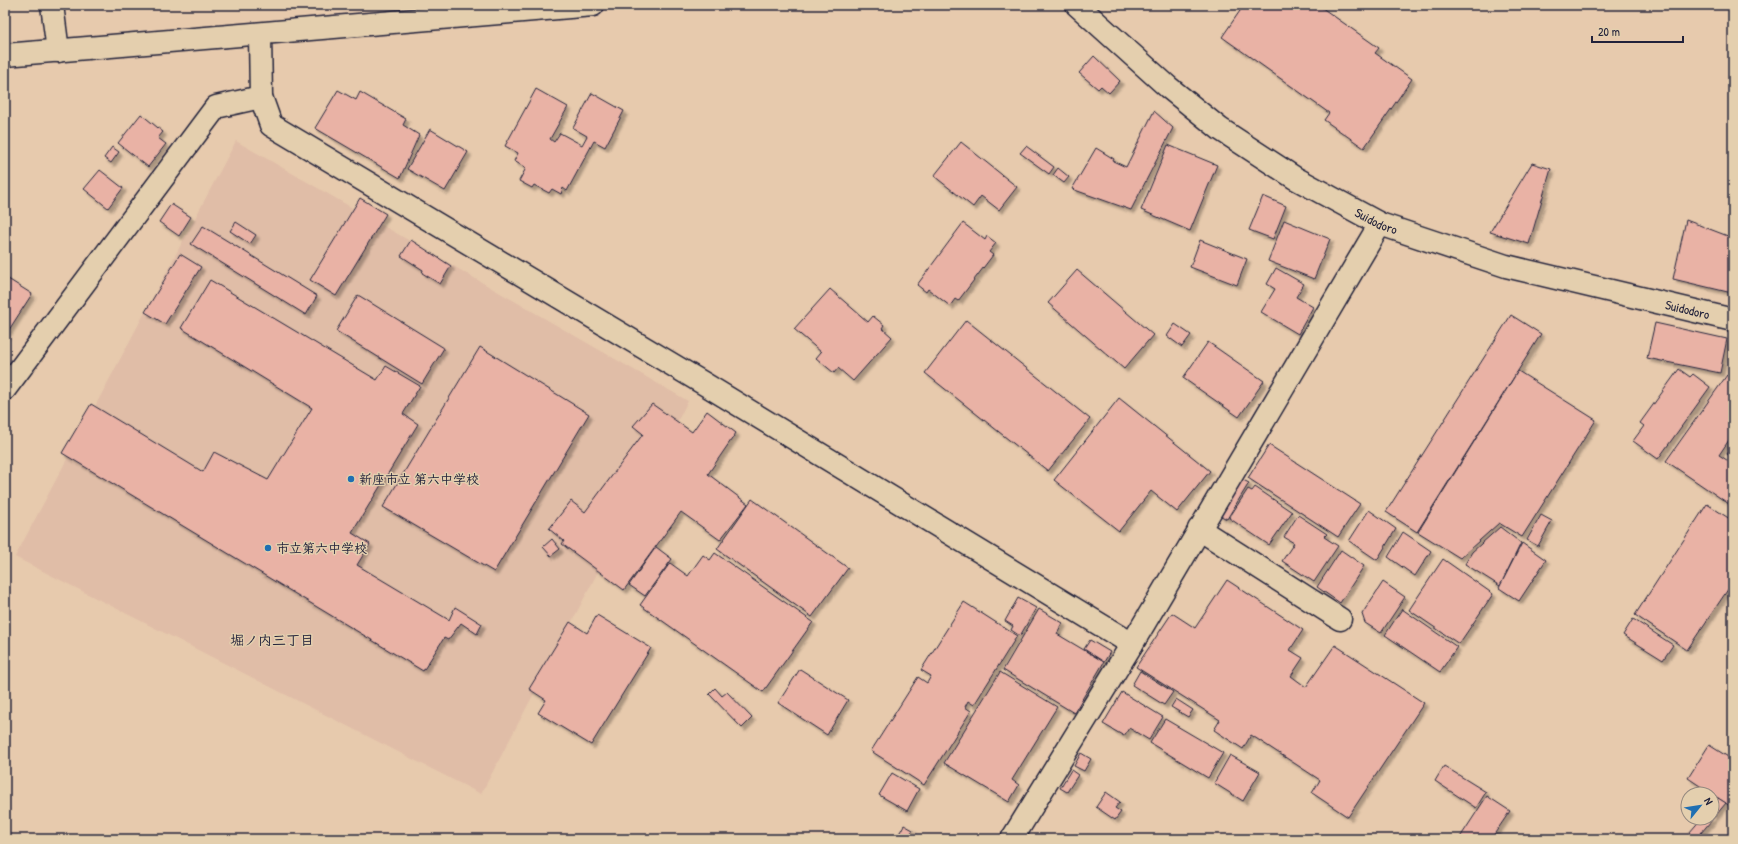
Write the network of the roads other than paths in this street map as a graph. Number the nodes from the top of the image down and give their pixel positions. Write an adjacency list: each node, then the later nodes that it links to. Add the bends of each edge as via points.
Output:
1 (52, 5): 5 (street)
2 (593, 5): 4 (street)
3 (1077, 5): 8 (street, Suidodoro, via 1168,88 1220,129 1295,178)
4 (260, 35): 5 (street); 7 (street)
5 (58, 51): 6 (street)
6 (5, 55)
7 (261, 97): 10 (street, via 216,107); 13 (street, via 272,125 697,379)
8 (1380, 224): 9 (street, Suidodoro, via 1506,266); 11 (street)
9 (1733, 320)
10 (5, 390)
11 (1199, 529): 12 (street); 13 (street)
12 (1340, 619)
13 (1132, 644): 14 (street)
14 (1012, 839)

